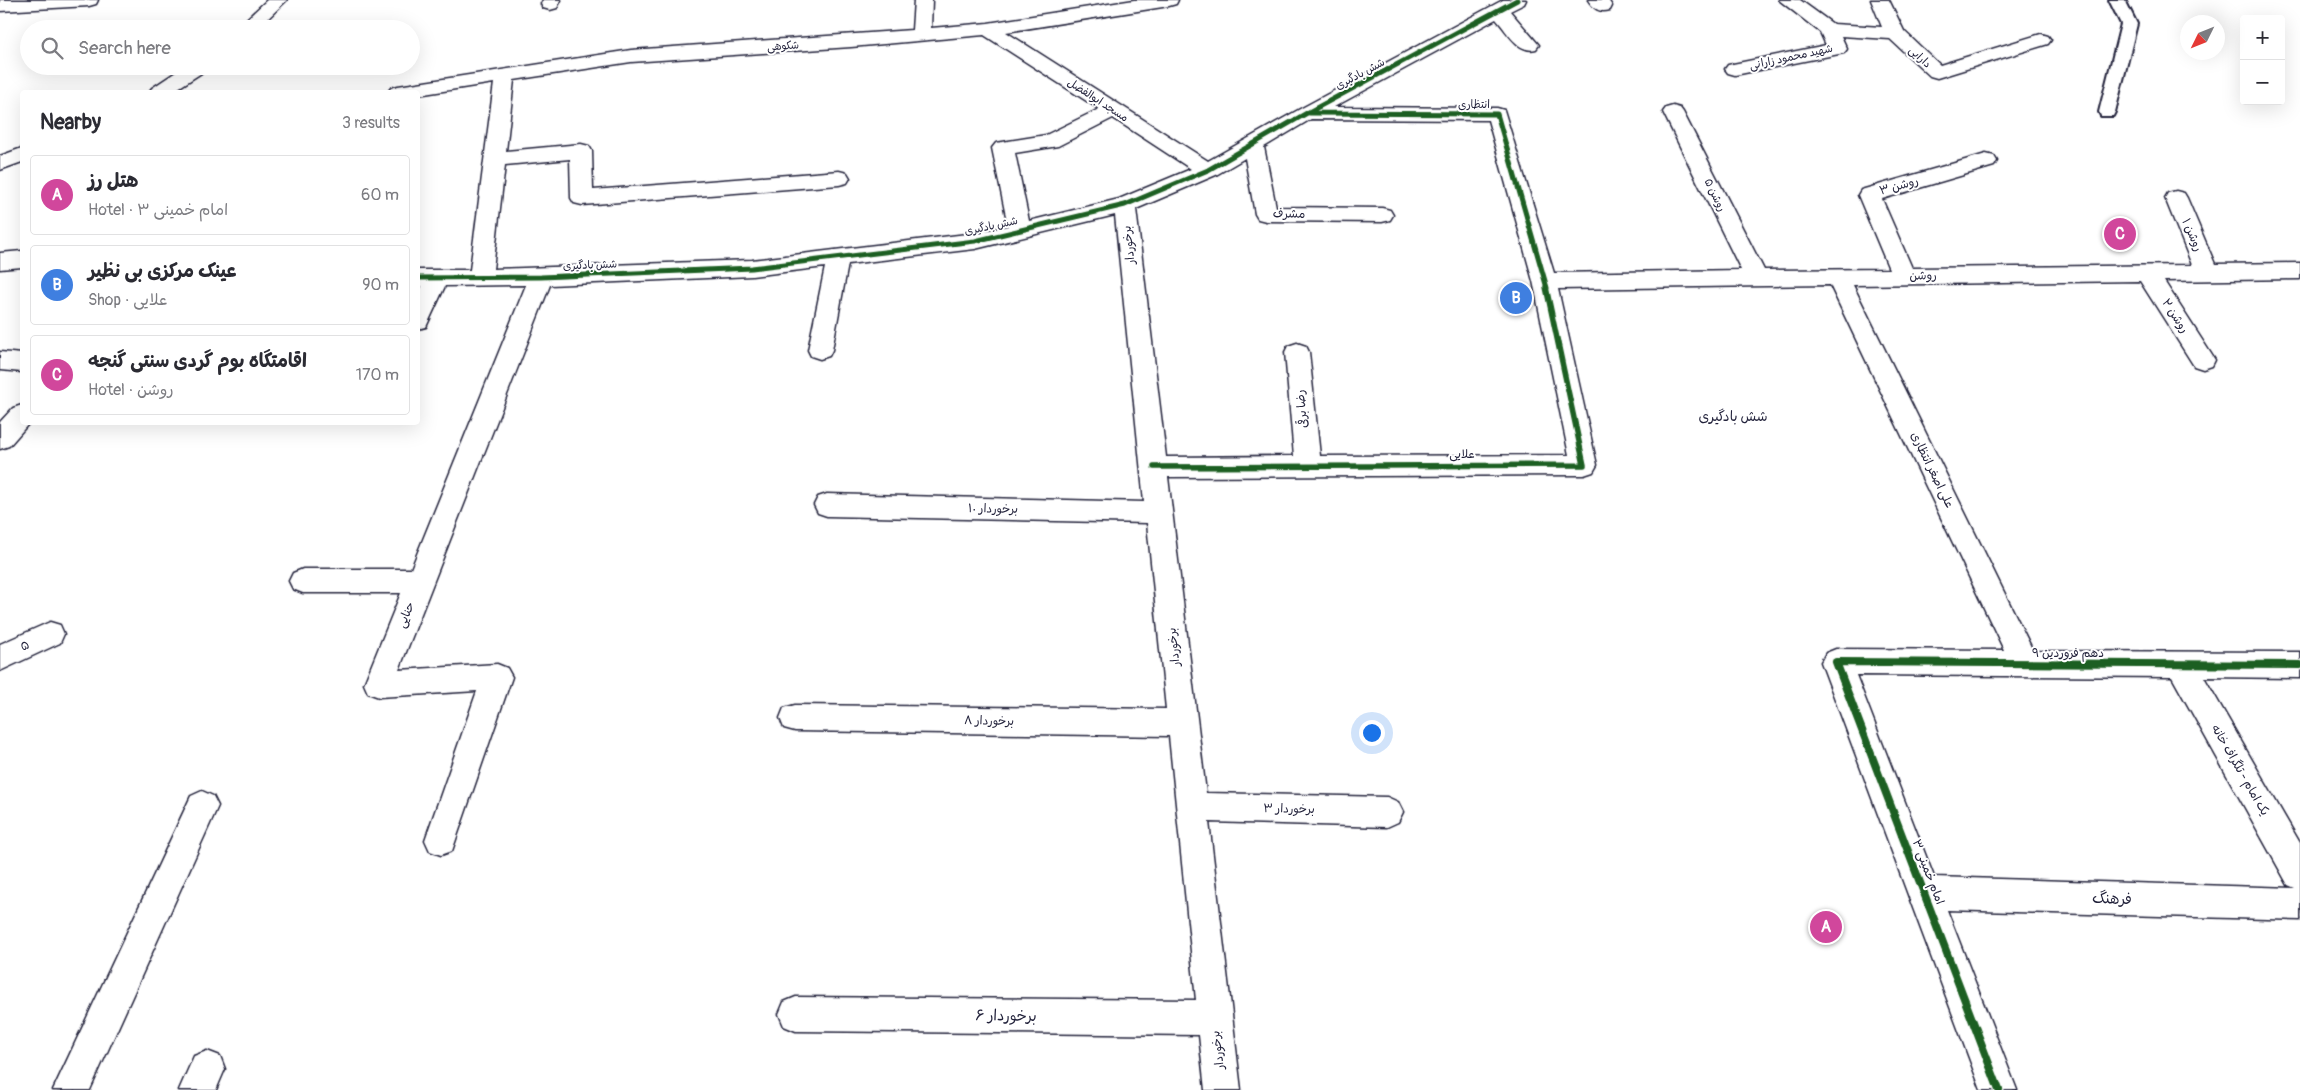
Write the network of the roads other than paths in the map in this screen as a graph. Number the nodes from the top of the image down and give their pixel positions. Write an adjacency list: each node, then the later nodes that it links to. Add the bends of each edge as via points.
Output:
1 (89, 0): 8 (street)
2 (278, 0): 10 (street)
3 (922, 0): 14 (street)
4 (1169, 0): 11 (street, شکوهی)
5 (1788, 0): 12 (street, شهید محمود زارانی)
6 (1880, 0): 13 (street)
7 (2117, 0): 24 (lane, via 2129,24)
8 (0, 5)
9 (1508, 5): 16 (street); 25 (street, شش بادگیری)
10 (255, 20)
11 (988, 29): 14 (street, شکوهی); 22 (street, مسجد ابوالفضل)
12 (1828, 29): 13 (street); 17 (street, شهید محمود زارانی, via 1837,49)
13 (1895, 34): 15 (street, دارایی, via 1937,72)
14 (921, 35): 18 (street, شکوهی, via 631,56)
15 (2040, 40)
16 (1529, 45)
17 (1735, 69)
18 (505, 74): 21 (street, شکوهی); 28 (street)
19 (186, 75): 20 (street)
20 (163, 90)
21 (410, 90)
22 (1114, 110): 31 (street, مسجد ابوالفضل); 36 (street, via 1051,141 1003,148)
23 (1673, 112): 48 (street, روشن ۵)
24 (2107, 112)
25 (1308, 113): 26 (street, شش بادگیری); 49 (street, انتظاری, via 1497,114)
26 (1253, 145): 31 (street, شش بادگیری); 35 (street, مشرف, via 1266,214)
27 (20, 157): 30 (street)
28 (494, 159): 32 (street, via 581,151 582,198); 47 (street)
29 (1986, 161): 44 (street, روشن ۳, via 1869,196)
30 (0, 163)
31 (1208, 170): 34 (street, شش بادگیری)
32 (839, 178)
33 (2176, 198): 42 (street, روشن ۱)
34 (1125, 205): 36 (street, شش بادگیری); 59 (street, برخوردار)
35 (1382, 215)
36 (1020, 230): 37 (street, شش بادگیری, via 975,241)
37 (838, 258): 43 (street, شش بادگیری, via 752,268); 51 (street)
38 (20, 260): 39 (street)
39 (0, 261)
40 (2300, 271): 42 (street, روشن)
41 (2146, 272): 42 (street, روشن); 44 (street, روشن); 53 (street, روشن ۲)
42 (2207, 272)
43 (541, 276): 47 (street, شش بادگیری); 63 (street, حنایی)
44 (1904, 276): 45 (street, روشن)
45 (1838, 277): 48 (street, روشن); 67 (street, علی اصغر انتظاری)
46 (427, 278): 47 (street, شش بادگیری); 50 (street)
47 (480, 278)
48 (1756, 278): 49 (street, روشن)
49 (1545, 281): 58 (street, علایی, via 1584,465)
50 (420, 312)
51 (820, 350)
52 (1297, 352): 58 (street, رضا برقی)
53 (2203, 360)
54 (0, 361): 55 (street)
55 (20, 363)
56 (20, 417): 57 (street)
57 (0, 439)
58 (1308, 466): 59 (street, علایی)
59 (1154, 467): 61 (street, برخوردار)
60 (827, 505): 61 (street, برخوردار ۱۰)
61 (1159, 513): 71 (street, برخوردار)
62 (304, 580): 63 (street)
63 (420, 581): 75 (street, حنایی, via 378,684 497,677)
64 (50, 634): 65 (street, ۵)
65 (0, 658)
66 (1836, 662): 67 (street, دهم فروردین ۹); 77 (street, امام خمینی ۳)
67 (2025, 664): 68 (street, دهم فروردین ۹)
68 (2181, 665): 69 (street, دهم فروردین ۹); 76 (street, یک امام - تلگراف خانه)
69 (2300, 665)
70 (795, 718): 71 (street, برخوردار ۸)
71 (1182, 723): 73 (street, برخوردار)
72 (202, 806): 81 (street)
73 (1191, 807): 74 (street, برخوردار ۳); 80 (street, برخوردار)
74 (1387, 812)
75 (441, 840)
76 (2300, 874)
77 (1924, 893): 78 (street, فرهنگ); 83 (street, امام خمینی ۳)
78 (2300, 904)
79 (796, 1014): 80 (street, برخوردار ۶)
80 (1215, 1018): 82 (street, برخوردار)
81 (71, 1090)
82 (1223, 1090)
83 (1999, 1090)

